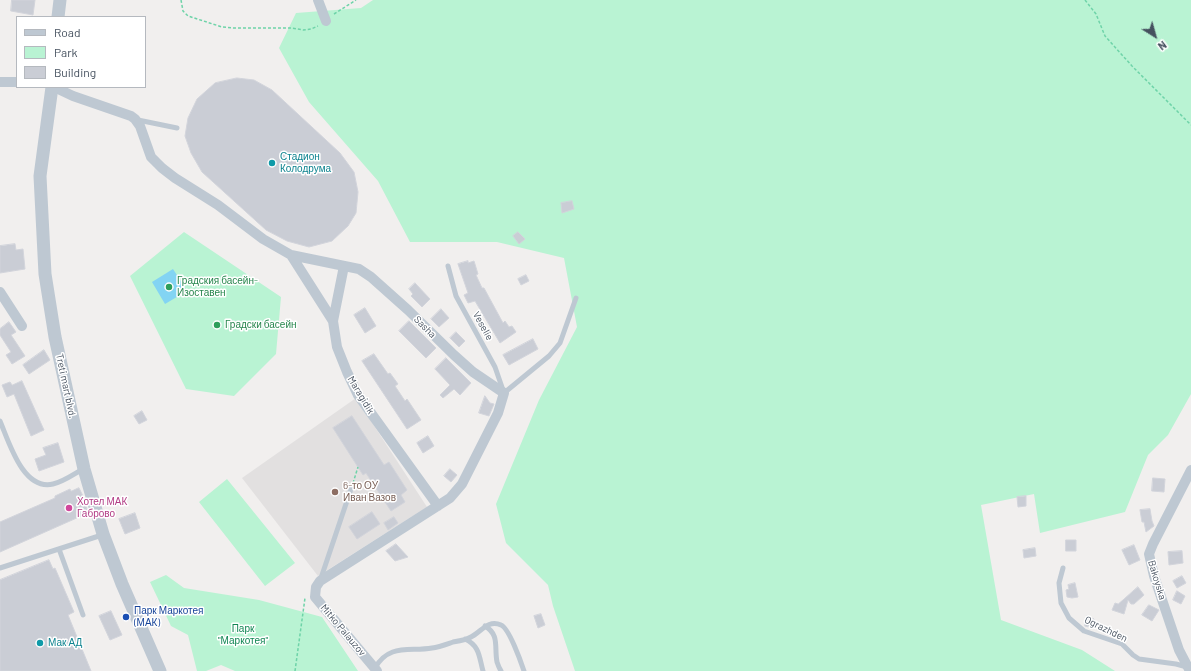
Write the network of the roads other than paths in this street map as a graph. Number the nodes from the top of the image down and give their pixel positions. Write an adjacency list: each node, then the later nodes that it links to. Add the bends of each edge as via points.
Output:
1 (60, 0): 3 (street)
2 (318, 0): 4 (street)
3 (58, 16)
4 (326, 21)
5 (0, 82): 6 (street)
6 (16, 82)
7 (53, 88): 20 (street, Treti mart blvd., via 40,176 45,274 55,337)
8 (55, 88): 9 (street)
9 (135, 119): 10 (lane); 11 (street, via 151,157 162,168 263,239)
10 (177, 128)
11 (292, 255): 12 (street, Sasha); 16 (street)
12 (344, 266): 16 (street, Maragidik); 18 (street, Sasha, via 359,269 371,277 473,372)
13 (448, 266): 18 (lane, Veselie, via 456,296 495,367)
14 (0, 292): 17 (street)
15 (576, 298): 18 (lane, via 560,343 549,356)
16 (333, 321): 23 (street, Maragidik, via 337,347 358,394)
17 (22, 326)
18 (504, 393): 23 (street, via 498,413 462,484 450,498)
19 (0, 421): 20 (lane, via 24,472 37,483 54,484)
20 (84, 469): 24 (street, Treti mart blvd.)
21 (1191, 470): 32 (street, Bakoyska, via 1149,554 1179,650)
22 (351, 489): 28 (lane)
23 (438, 506): 28 (street)
24 (103, 534): 25 (lane); 34 (street, Treti mart blvd.)
25 (59, 549): 26 (lane); 29 (lane)
26 (0, 568)
27 (1063, 568): 32 (lane, Ograzhden, via 1060,583 1061,603 1065,612 1084,631 1122,644 1139,659 1176,664)
28 (318, 584): 33 (street, Mitko Palauzov, via 315,597)
29 (83, 615)
30 (485, 626): 31 (lane, via 472,637); 36 (lane, via 492,630 495,638 497,661); 37 (lane, via 492,623 501,625 509,636)
31 (465, 639): 33 (lane, via 432,648 401,649 379,661); 35 (lane, via 474,643 477,648)
32 (1188, 669)
33 (376, 670)
34 (160, 671)
35 (484, 671)
36 (501, 671)
37 (524, 671)

